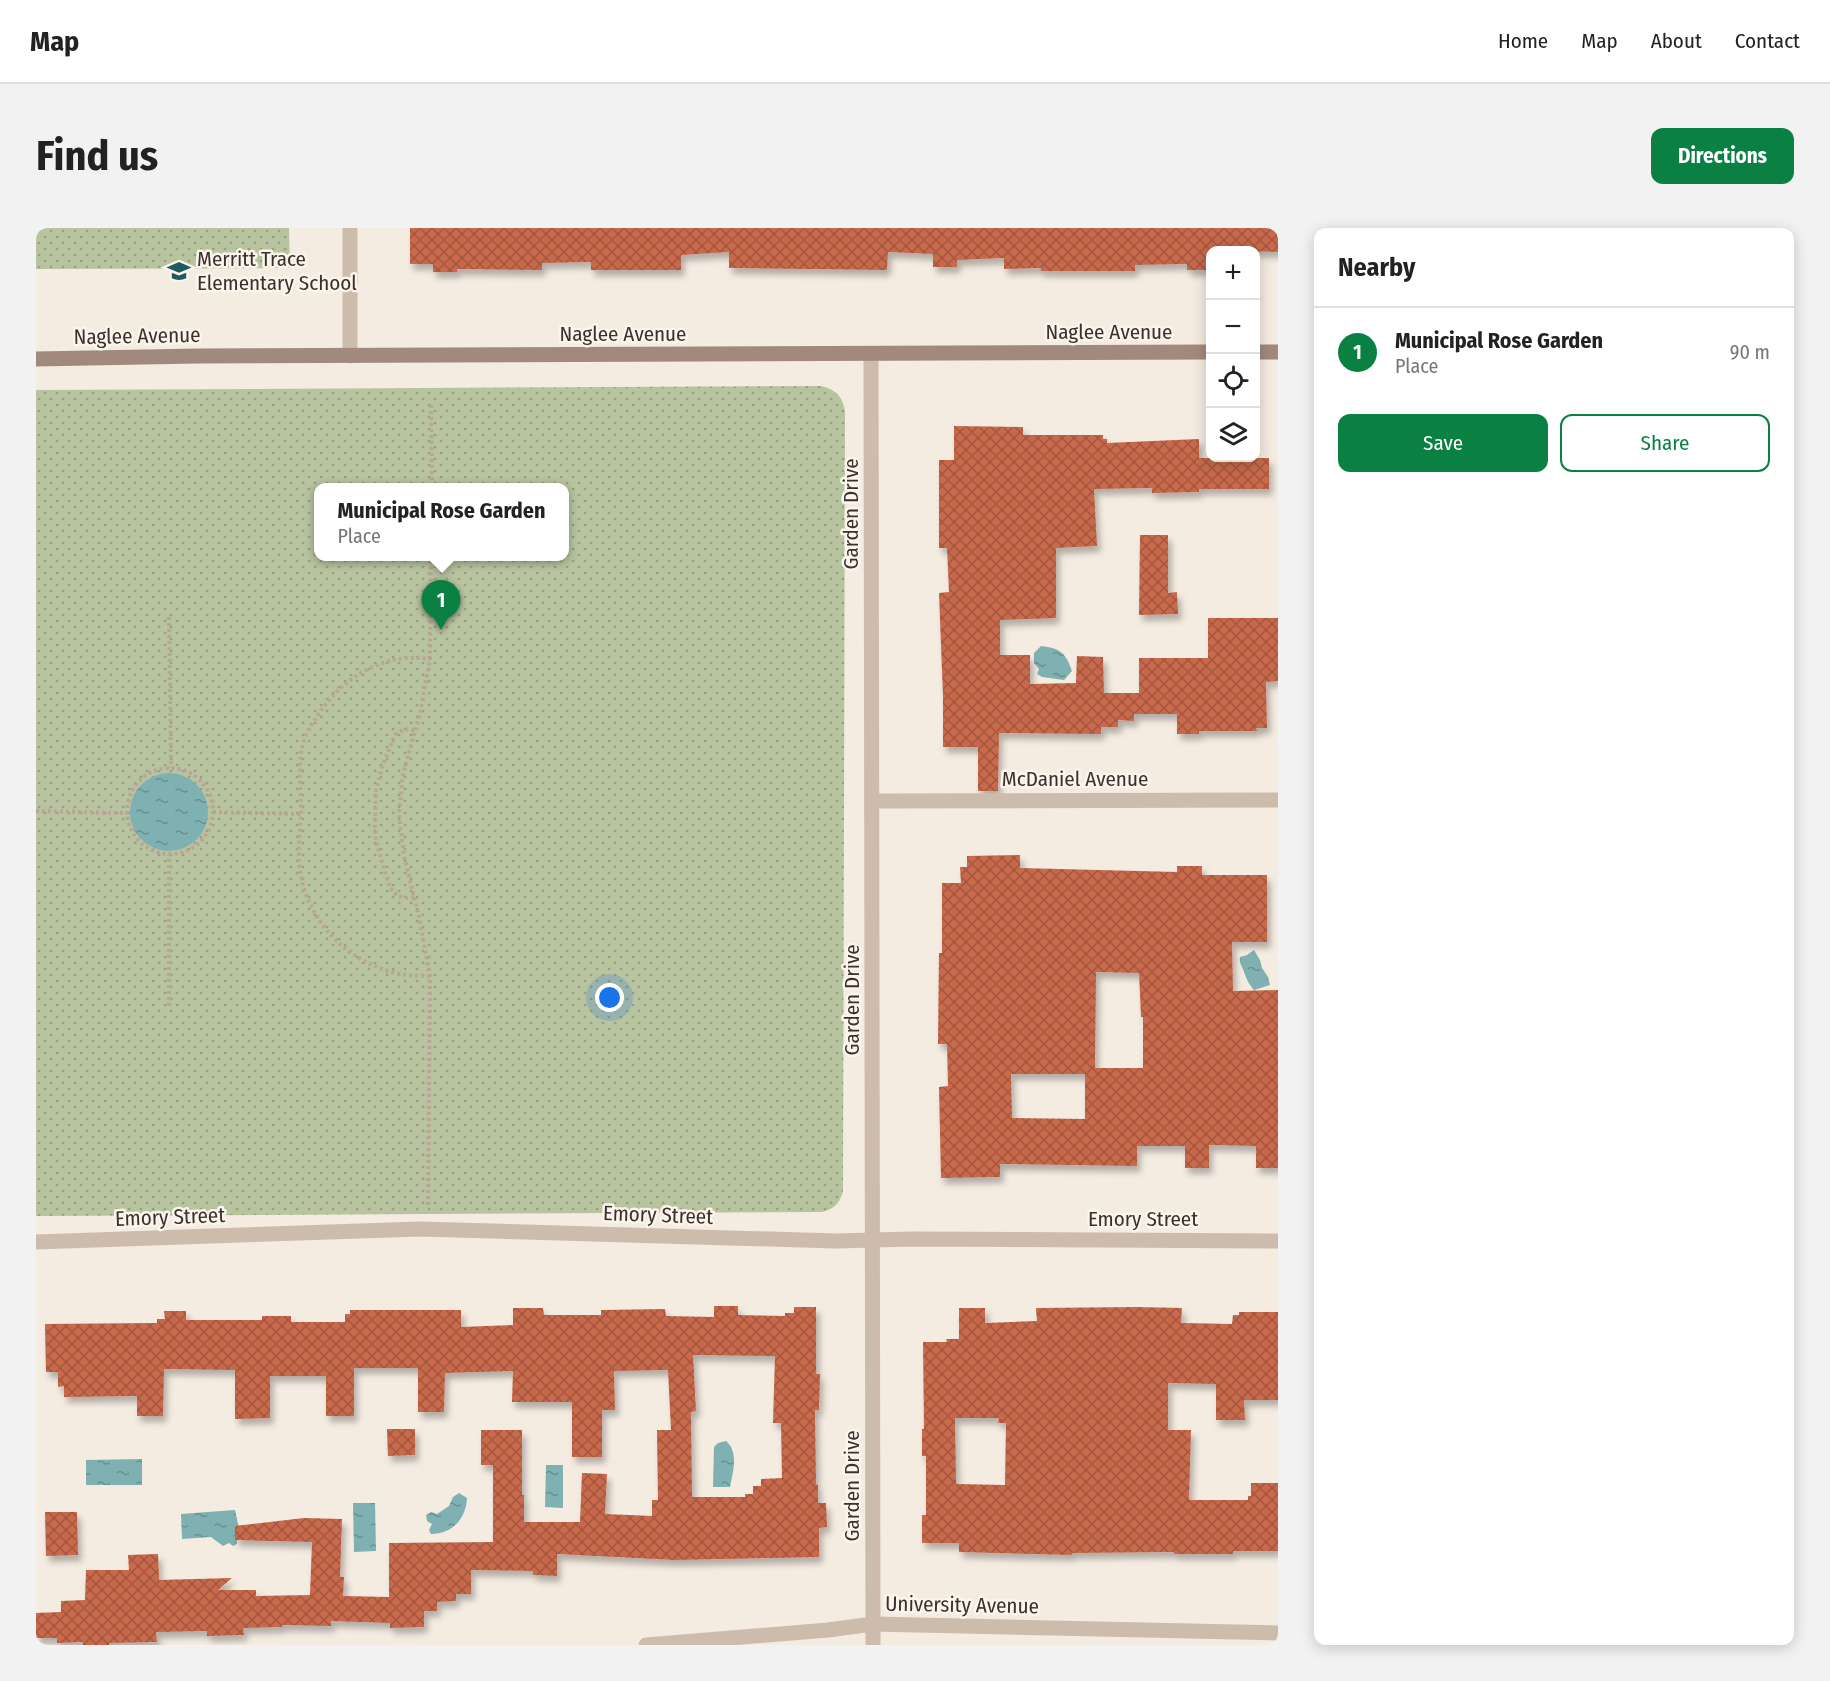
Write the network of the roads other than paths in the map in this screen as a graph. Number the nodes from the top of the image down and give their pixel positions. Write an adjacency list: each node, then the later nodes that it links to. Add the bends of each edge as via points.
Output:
1 (350, 228): 6 (street)
2 (1206, 352): 5 (main road, Naglee Avenue)
3 (1260, 352): 4 (main road)
4 (1278, 352)
5 (871, 354): 6 (main road, Naglee Avenue); 9 (street, Garden Drive)
6 (350, 356): 7 (main road, Naglee Avenue)
7 (36, 359)
8 (1278, 800): 9 (street, McDaniel Avenue)
9 (872, 801): 10 (street, Garden Drive)
10 (872, 1239): 11 (street, Emory Street); 12 (street, Emory Street, via 420,1229); 13 (street, Garden Drive)
11 (1278, 1241)
12 (36, 1242)
13 (873, 1624): 14 (street, University Avenue); 15 (street, University Avenue); 16 (street, Garden Drive)
14 (1278, 1632)
15 (646, 1645)
16 (873, 1645)

